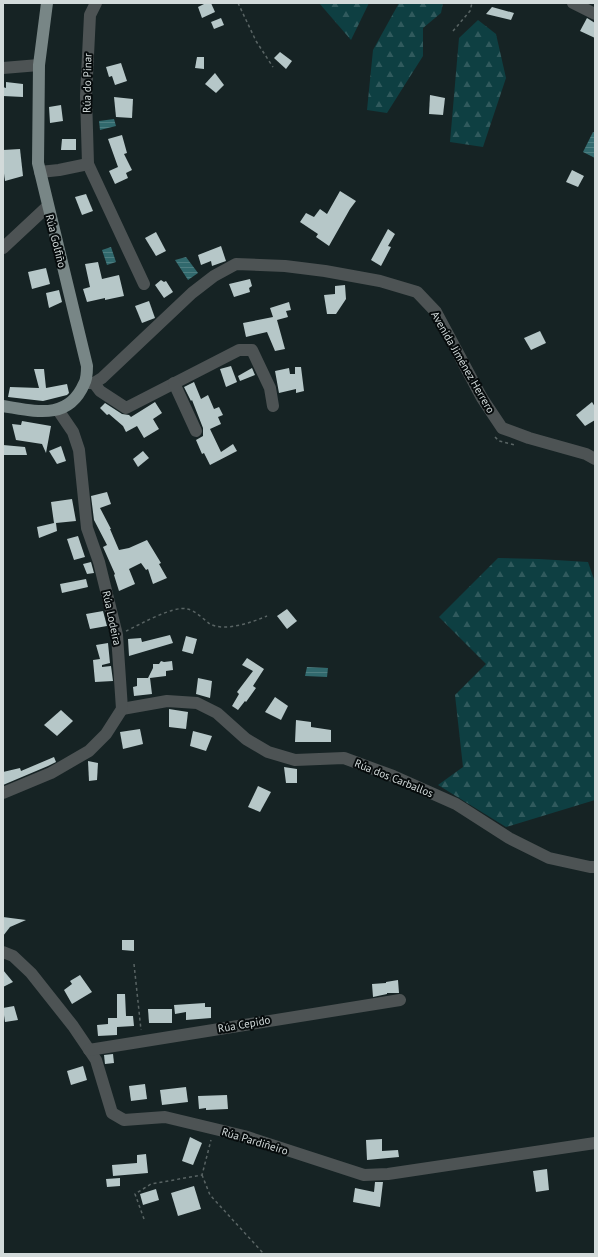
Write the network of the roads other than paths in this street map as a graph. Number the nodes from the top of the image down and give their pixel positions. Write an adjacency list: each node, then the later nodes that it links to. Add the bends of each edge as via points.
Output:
1 (47, 3): 5 (main road, Rúa Golfiño)
2 (96, 3): 7 (street, Rúa do Pinar, via 90,15 86,96)
3 (573, 3): 4 (street)
4 (595, 14)
5 (39, 65): 6 (street); 8 (main road, Rúa Golfiño)
6 (3, 68)
7 (88, 164): 8 (street); 11 (street, Rúa do Pinar)
8 (40, 172): 9 (main road, Rúa Golfiño)
9 (48, 206): 10 (street); 12 (main road, Rúa Golfiño)
10 (3, 248)
11 (144, 284)
12 (89, 383): 13 (street, via 126,408); 16 (main road, Rúa Golfiño, via 73,402); 18 (street, Avenida Jiménez Herrero, via 102,378 192,293 214,276 236,264 325,271 380,281 418,292 436,312 478,391 502,428)
13 (174, 383): 15 (street, via 239,350 252,350 270,388); 17 (street)
14 (3, 406): 16 (main road, Rúa Golfiño, via 38,411)
15 (273, 406)
16 (58, 410): 19 (street, Rúa Lodeira, via 73,432 79,450 87,528 99,562 117,635)
17 (196, 431)
18 (595, 459)
19 (122, 709): 20 (street, via 106,734 89,751 51,773); 21 (street, Rúa dos Carballos, via 167,701 197,703 217,713 246,738 268,752 294,760 344,758 456,804 509,838 549,858)
20 (3, 792)
21 (595, 867)
22 (3, 952): 24 (street, Rúa Pardiñeiro, via 13,956 31,972)
23 (400, 1000): 24 (street, Rúa Cepido)
24 (89, 1050): 25 (street, Rúa Pardiñeiro, via 96,1060 108,1106 112,1113 124,1120 165,1117 244,1136 364,1175 388,1174)
25 (595, 1143)

